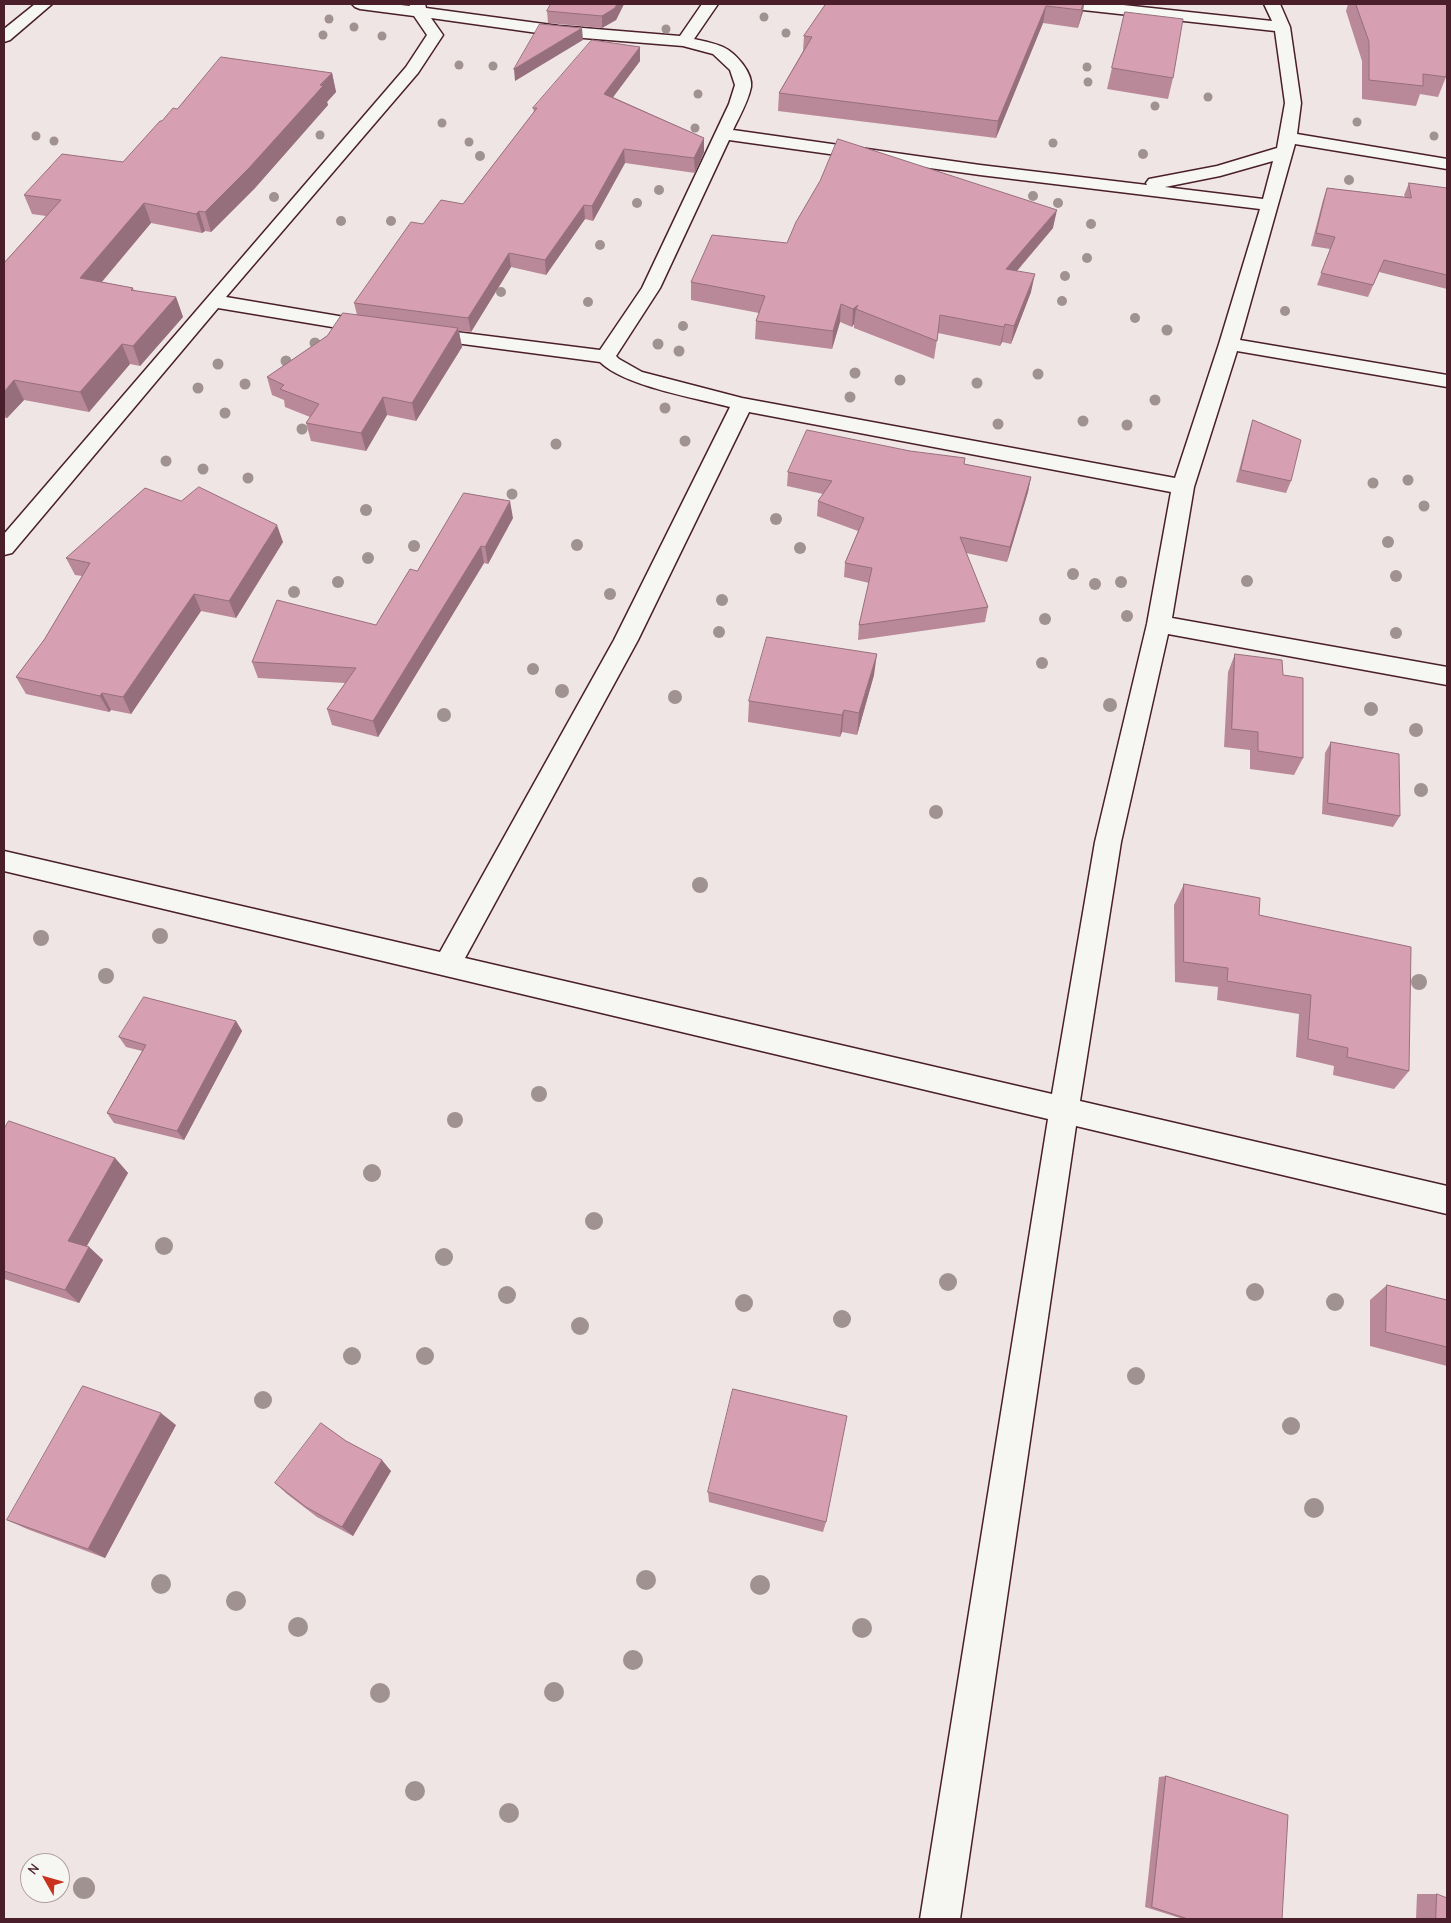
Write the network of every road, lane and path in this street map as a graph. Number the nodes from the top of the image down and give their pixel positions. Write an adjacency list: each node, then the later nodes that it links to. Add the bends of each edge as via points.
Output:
1 (44, 4): 8 (street)
2 (360, 4): 6 (street)
3 (710, 4): 9 (street)
4 (1074, 4): 7 (street)
5 (1272, 4): 7 (street)
6 (418, 8): 9 (street, via 559,31); 15 (street, via 435,35 412,70)
7 (1282, 27): 11 (street, via 1293,103)
8 (4, 37)
9 (684, 41): 10 (street, via 719,51 738,70 743,85)
10 (722, 134): 13 (street); 17 (street, via 651,288)
11 (1285, 145): 12 (street); 13 (street, via 1248,164 1174,181); 14 (street)
12 (1447, 164)
13 (1124, 187): 14 (street)
14 (1270, 205): 16 (street)
15 (213, 301): 17 (street, via 291,315); 21 (street)
16 (1229, 344): 18 (street); 20 (street)
17 (606, 357): 19 (street, via 635,376)
18 (1447, 381)
19 (742, 404): 20 (street); 25 (street, via 626,640)
20 (1183, 488): 22 (street)
21 (4, 548)
22 (1159, 624): 23 (street); 26 (street, via 1108,842)
23 (1447, 676)
24 (4, 860): 25 (street)
25 (447, 964): 26 (street)
26 (1064, 1110): 27 (street); 28 (street)
27 (1447, 1200)
28 (940, 1919)

